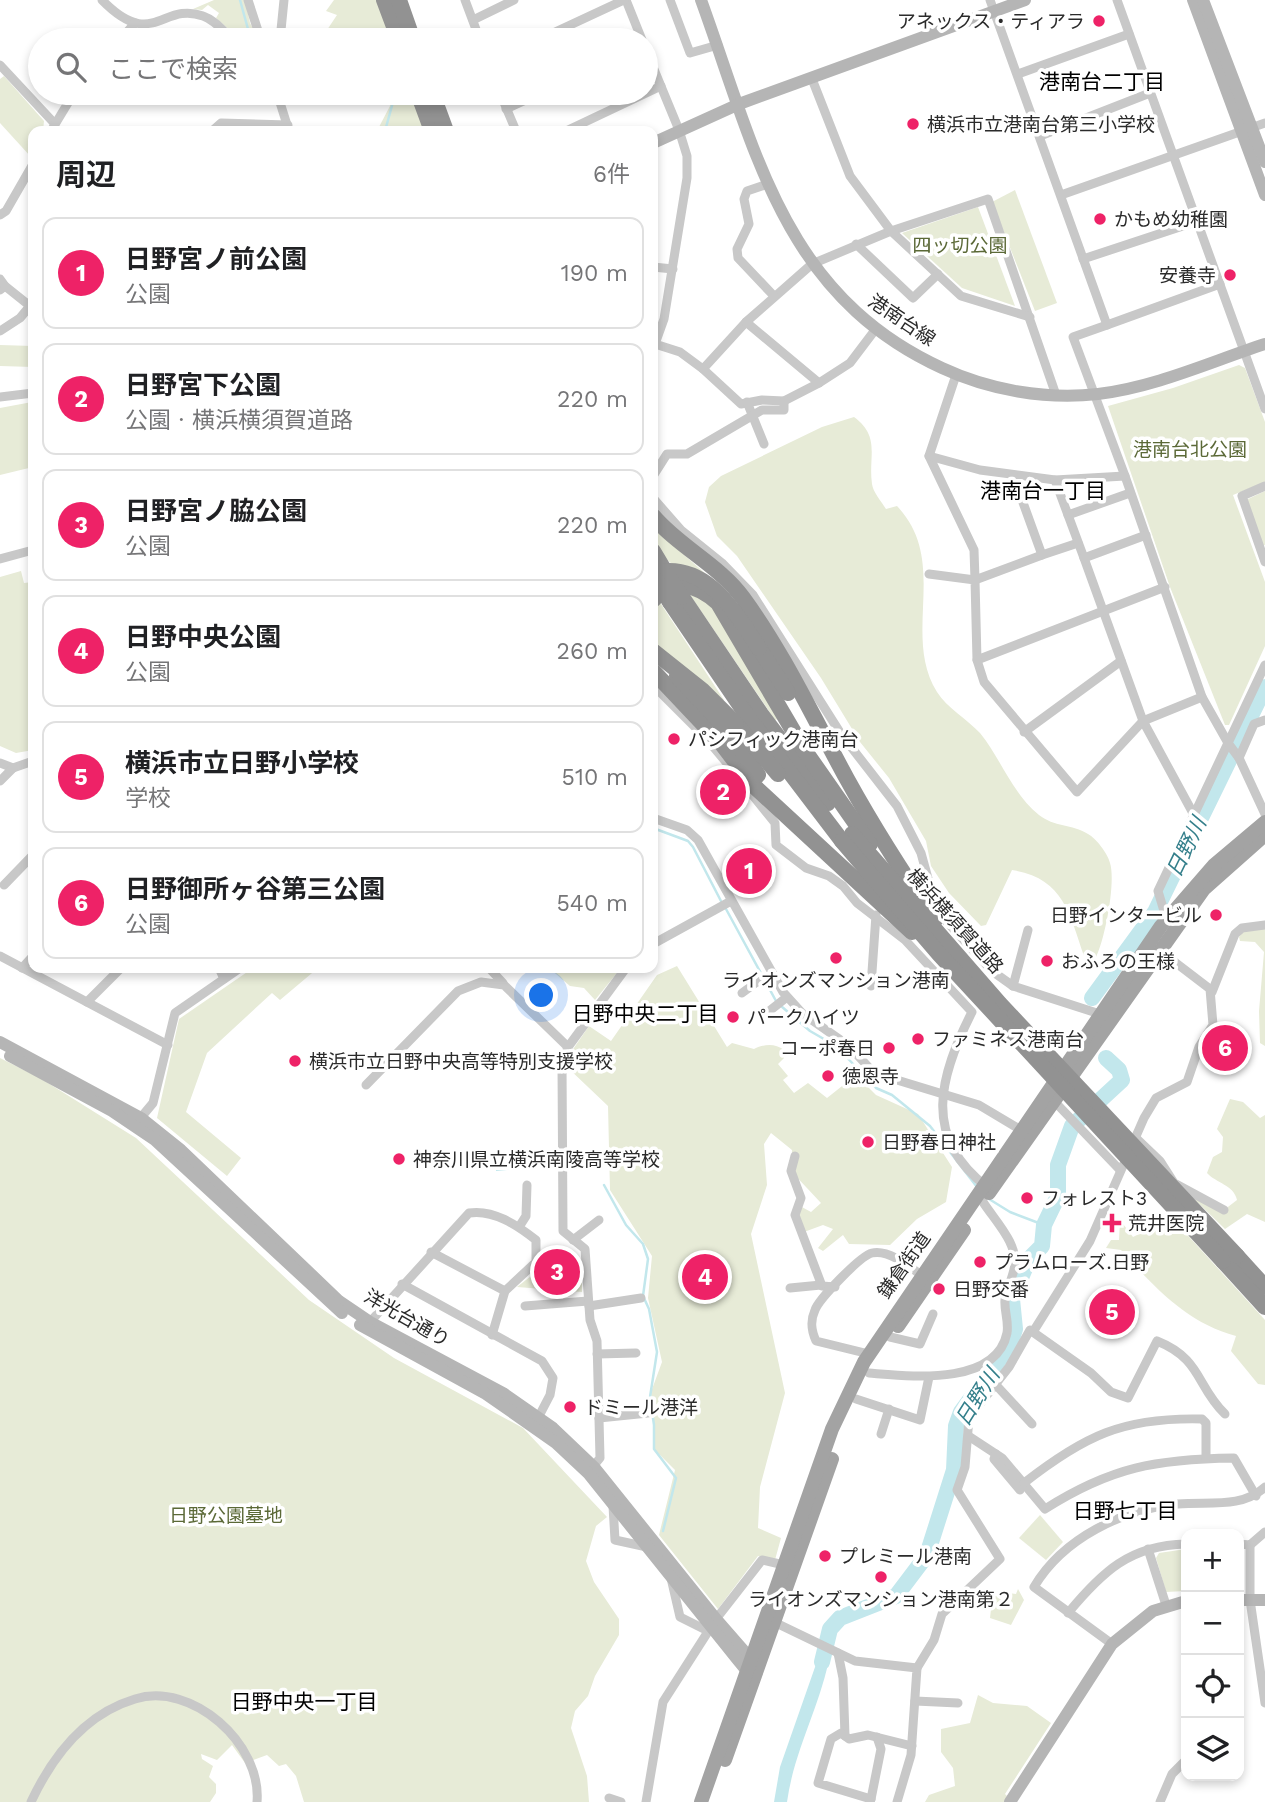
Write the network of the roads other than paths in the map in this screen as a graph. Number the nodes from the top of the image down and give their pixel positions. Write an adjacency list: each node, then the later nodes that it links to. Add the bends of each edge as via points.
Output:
1 (103, 0): 17 (street, via 127,22)
2 (248, 0): 20 (street)
3 (284, 0): 21 (street)
4 (384, 0): 22 (highway)
5 (399, 0): 23 (highway)
6 (465, 0): 16 (street)
7 (514, 0): 16 (street)
8 (625, 0): 25 (street); 26 (street)
9 (670, 0): 28 (street, via 690,54)
10 (701, 0): 28 (street, 港南台線)
11 (1025, 0): 15 (street)
12 (1117, 0): 27 (street)
13 (1193, 0): 56 (street)
14 (1203, 0): 56 (street)
15 (992, 6): 30 (street); 32 (street)
16 (473, 20): 24 (street)
17 (135, 23): 18 (street); 19 (street, via 188,13 202,15)
18 (131, 28)
19 (218, 28)
20 (257, 28)
21 (281, 28)
22 (394, 28)
23 (409, 28)
24 (476, 28)
25 (564, 28)
26 (637, 28)
27 (1129, 34): 30 (street); 35 (street)
28 (718, 45): 37 (street, 港南台線)
29 (0, 65): 36 (street)
30 (1018, 74): 58 (street)
31 (658, 79): 33 (street)
32 (812, 79): 37 (street); 68 (street, via 850,176)
33 (661, 86): 34 (street); 57 (street)
34 (658, 87)
35 (1150, 93): 58 (street); 60 (street)
36 (28, 98)
37 (739, 104): 57 (street); 63 (street, 港南台線)
38 (34, 105): 47 (street)
39 (67, 105): 48 (street)
40 (281, 105): 51 (street)
41 (422, 105): 52 (highway)
42 (436, 105): 53 (highway)
43 (504, 105): 46 (street)
44 (515, 105): 46 (street)
45 (621, 105): 55 (street)
46 (506, 109): 54 (street)
47 (51, 126)
48 (54, 126)
49 (218, 126): 50 (street)
50 (241, 126)
51 (288, 126)
52 (430, 126)
53 (444, 126)
54 (514, 126)
55 (577, 126)
56 (1253, 127): 60 (street); 61 (street); 65 (street)
57 (679, 130): 59 (street); 73 (street, via 687,156 687,178)
58 (1040, 136): 64 (street)
59 (658, 140)
60 (1174, 154): 64 (street); 67 (street)
61 (1265, 162)
62 (28, 173): 66 (street)
63 (768, 184): 71 (street, 港南台線); 77 (street, via 747,191 749,224 737,249 738,258)
64 (1061, 195): 70 (street)
65 (1265, 195)
66 (0, 215)
67 (1198, 221): 70 (street); 75 (street)
68 (891, 231): 69 (street); 74 (street); 80 (street, via 988,199)
69 (856, 244): 71 (street); 74 (street, via 913,298)
70 (1083, 259): 82 (street)
71 (812, 264): 77 (street); 83 (street, 港南台線, via 845,304)
72 (658, 268): 73 (street)
73 (673, 269): 85 (street)
74 (938, 274): 80 (street, via 961,296)
75 (1220, 284): 82 (street); 88 (street)
76 (2, 285): 78 (street)
77 (774, 296): 81 (street)
78 (28, 301)
79 (28, 308): 84 (street)
80 (1030, 317): 94 (street)
81 (746, 322): 89 (street); 91 (street)
82 (1107, 325): 93 (street, via 1073,337)
83 (875, 330): 90 (street, 港南台線); 91 (street, via 850,363)
84 (0, 331)
85 (658, 335)
86 (1265, 344): 88 (street, 港南台線)
87 (658, 346): 89 (street, via 680,352)
88 (1245, 350): 93 (street, 港南台線, via 1151,384); 98 (street)
89 (703, 369): 96 (street, via 741,404)
90 (956, 375): 94 (street, 港南台線, via 1017,391); 101 (street)
91 (819, 383): 97 (street)
92 (28, 394): 95 (street)
93 (1096, 394): 94 (street, 港南台線); 104 (street)
94 (1056, 395)
95 (0, 397)
96 (747, 401): 97 (street); 99 (street)
97 (784, 401): 99 (street, via 784,410 762,410)
98 (1265, 409)
99 (753, 416): 100 (street); 102 (street, via 687,454 667,454)
100 (764, 444)
101 (929, 456): 103 (street); 121 (street, via 974,550)
102 (658, 468)
103 (1013, 475): 105 (street); 114 (street)
104 (1125, 476): 105 (street); 107 (street)
105 (1055, 480): 109 (street)
106 (1265, 486): 117 (street, via 1242,496)
107 (1130, 493): 109 (street); 111 (street)
108 (658, 504): 173 (street, via 753,596 841,734 897,806 920,853 937,911 992,971)
109 (1068, 515): 112 (street)
110 (658, 522): 141 (highway, via 743,597)
111 (1146, 535): 115 (street); 122 (street)
112 (1078, 543): 114 (street); 115 (street)
113 (28, 551): 116 (street)
114 (1042, 555): 121 (street)
115 (1084, 558): 124 (street)
116 (0, 559)
117 (1265, 562)
118 (929, 574): 121 (street)
119 (658, 576): 141 (highway, bridge, via 681,571 702,580 730,605)
120 (658, 577): 148 (highway, 横浜横須賀道路, bridge, via 750,720)
121 (975, 580): 127 (street)
122 (1166, 587): 124 (street); 132 (street)
123 (658, 597): 148 (highway, via 689,584 718,603)
124 (1102, 611): 127 (street); 128 (street)
125 (658, 654): 148 (highway, bridge, via 736,724 808,809)
126 (658, 655): 143 (highway, via 728,730)
127 (977, 660): 135 (street, via 984,682)
128 (1121, 661): 134 (street); 135 (street)
129 (1265, 665): 136 (street)
130 (658, 676): 143 (highway)
131 (658, 690): 153 (street, via 711,743 775,823 776,845 806,868 829,876)
132 (1202, 697): 134 (street); 136 (street)
133 (1265, 720): 137 (street, via 1254,724)
134 (1143, 721): 135 (street, via 1077,792); 145 (street)
135 (1024, 732)
136 (1228, 743): 137 (street); 145 (street)
137 (1238, 758): 144 (street)
138 (0, 763): 140 (street)
139 (28, 763): 140 (street)
140 (13, 768): 142 (street)
141 (846, 777): 184 (highway, via 944,935)
142 (0, 781)
143 (782, 812): 186 (highway, via 909,928)
144 (1265, 814)
145 (1194, 815): 154 (street, via 1158,891)
146 (658, 820): 152 (street, via 694,836)
147 (1265, 822): 154 (main road, 鎌倉街道, via 1222,858)
148 (851, 835): 200 (highway, 横浜横須賀道路, bridge); 200 (highway, 横浜横須賀道路, bridge, via 939,954)
149 (1265, 835): 154 (main road, 鎌倉街道)
150 (28, 860): 151 (street)
151 (1, 885)
152 (730, 902): 157 (street); 169 (street)
153 (876, 915): 172 (street); 187 (street, via 972,1012 954,1045)
154 (1170, 918): 158 (main road, 鎌倉街道); 178 (main road, 鎌倉街道)
155 (1265, 925): 174 (street, via 1242,928 1235,934)
156 (1028, 930): 173 (street)
157 (658, 941)
158 (1159, 950): 174 (street); 184 (main road, 鎌倉街道)
159 (0, 956): 161 (street)
160 (28, 961): 161 (street)
161 (22, 968): 162 (street)
162 (28, 971)
163 (32, 973): 177 (street)
164 (116, 973): 177 (street)
165 (221, 973): 170 (street)
166 (233, 973): 170 (street)
167 (493, 973): 171 (street)
168 (622, 973): 182 (street)
169 (768, 977): 175 (street); 176 (street)
170 (224, 979): 181 (street, via 176,1013)
171 (504, 985): 182 (street); 185 (street, via 481,982 458,991)
172 (871, 986)
173 (1013, 986): 178 (street)
174 (1212, 992): 190 (street, via 1213,1025 1199,1047 1192,1074 1184,1085 1156,1098)
175 (742, 993)
176 (782, 1001): 179 (street); 187 (street, via 819,1031 849,1046 865,1070)
177 (87, 1002): 181 (street)
178 (1100, 1014): 184 (main road, 鎌倉街道)
179 (763, 1016)
180 (0, 1042): 188 (street, 洋光台通り)
181 (168, 1045): 188 (street, via 153,1103)
182 (568, 1047): 198 (street, via 562,1064 563,1231)
183 (0, 1051): 188 (street, 洋光台通り)
184 (1069, 1070): 186 (main road, 鎌倉街道)
185 (366, 1085)
186 (1055, 1093): 189 (main road, 鎌倉街道); 192 (street, via 1069,1116); 194 (main road, 鎌倉街道)
187 (942, 1094): 189 (street, via 979,1105); 194 (street, via 948,1142)
188 (138, 1121): 213 (street, 洋光台通り, via 181,1150 339,1301); 235 (street, 洋光台通り, via 337,1310 514,1410)
189 (1021, 1130): 194 (main road, 鎌倉街道)
190 (1136, 1138): 192 (street); 195 (street, via 1174,1183)
191 (795, 1156): 203 (street, via 792,1171 801,1198 795,1215)
192 (1121, 1170): 214 (street, via 1090,1241)
193 (527, 1185): 197 (street, via 526,1216)
194 (985, 1192): 201 (main road, 鎌倉街道); 216 (main road, 鎌倉街道); 217 (street, via 1009,1239 1015,1266 1004,1300 1007,1334)
195 (1224, 1210)
196 (599, 1220): 198 (street)
197 (519, 1227): 199 (street, via 484,1210 469,1213); 207 (street, via 536,1240 536,1262)
198 (573, 1240): 209 (street, via 584,1249)
199 (431, 1252): 202 (street); 207 (street)
200 (1230, 1259): 206 (highway, 横浜横須賀道路); 211 (highway, 横浜横須賀道路)
201 (921, 1275): 205 (street, via 886,1253 872,1253); 220 (main road, 鎌倉街道)
202 (402, 1284): 213 (street); 215 (street)
203 (821, 1285): 204 (street); 205 (street)
204 (790, 1287)
205 (835, 1287): 220 (street, via 816,1306 811,1330 816,1342)
206 (1265, 1287)
207 (505, 1291): 215 (street)
208 (640, 1298): 209 (street)
209 (589, 1304): 210 (street); 219 (street)
210 (525, 1306)
211 (1265, 1307)
212 (933, 1314): 216 (street, via 920,1344)
213 (370, 1322): 229 (street, 洋光台通り)
214 (1033, 1332): 221 (street, via 1030,1329); 228 (street, via 1111,1392 1128,1398 1157,1341 1174,1348)
215 (492, 1335): 229 (street, via 548,1368 552,1387)
216 (890, 1337): 222 (main road, 鎌倉街道)
217 (1000, 1350): 221 (street); 223 (street, via 981,1365)
218 (636, 1353): 219 (street)
219 (597, 1354): 230 (street)
220 (869, 1354): 246 (main road, 鎌倉街道, via 832,1429)
221 (1014, 1355): 224 (street)
222 (869, 1373): 223 (street); 225 (main road, 鎌倉街道)
223 (929, 1377): 226 (street, via 919,1424)
224 (996, 1385): 231 (street); 233 (street, via 969,1418)
225 (856, 1399): 226 (street); 252 (main road, 鎌倉街道)
226 (889, 1409): 232 (street)
227 (648, 1413): 230 (street)
228 (1225, 1413)
229 (538, 1418): 235 (street, 洋光台通り)
230 (599, 1418): 235 (street, via 600,1458)
231 (1032, 1424)
232 (881, 1434)
233 (970, 1437): 236 (street, via 996,1454); 258 (street, via 957,1490 1000,1559 942,1614 934,1640)
234 (1206, 1458): 236 (street, via 1125,1469 1045,1509); 236 (street, via 1206,1423 1202,1419 1162,1420 1086,1440 1066,1450); 238 (street, via 1234,1458)
235 (591, 1470): 239 (street); 253 (street, 洋光台通り)
236 (1022, 1487)
237 (1265, 1487): 238 (street)
238 (1256, 1496): 251 (street, via 1231,1503 1177,1504 1109,1521 1053,1562 1034,1587)
239 (613, 1506): 244 (street); 244 (street, via 615,1539)
240 (1265, 1532): 243 (street)
241 (1244, 1544): 243 (street)
242 (1181, 1545): 245 (street)
243 (1250, 1545): 247 (street)
244 (647, 1547): 253 (street)
245 (1148, 1549): 250 (street); 251 (street, via 1110,1566)
246 (784, 1565): 253 (street, via 762,1560); 257 (main road, 鎌倉街道)
247 (1244, 1600): 248 (street); 255 (street)
248 (1265, 1600)
249 (1181, 1602): 250 (street)
250 (1166, 1605): 254 (street, via 1138,1620)
251 (1068, 1613): 254 (street)
252 (774, 1622): 256 (street); 257 (main road, 鎌倉街道)
253 (711, 1626): 257 (street, 洋光台通り); 272 (street, via 663,1702)
254 (1112, 1644): 275 (street)
255 (1261, 1650): 259 (street)
256 (835, 1651): 258 (street, via 855,1661); 262 (street, via 844,1678)
257 (752, 1665): 273 (main road, 鎌倉街道); 274 (main road, 鎌倉街道)
258 (917, 1668): 260 (street)
259 (1265, 1699)
260 (915, 1701): 261 (street); 264 (street)
261 (958, 1703)
262 (845, 1736): 263 (street); 267 (street, via 841,1733 831,1739 818,1783)
263 (877, 1737): 264 (street); 267 (street, via 881,1749)
264 (912, 1746): 268 (street)
265 (1181, 1765): 276 (street)
266 (609, 1798): 271 (street)
267 (871, 1800)
268 (900, 1801)
269 (31, 1802): 270 (street, via 65,1744 86,1726 115,1706 154,1697 196,1706 223,1724 240,1742 258,1779)
270 (257, 1802)
271 (621, 1802)
272 (646, 1802)
273 (701, 1802)
274 (710, 1802)
275 (1010, 1802)
276 (1160, 1802)

